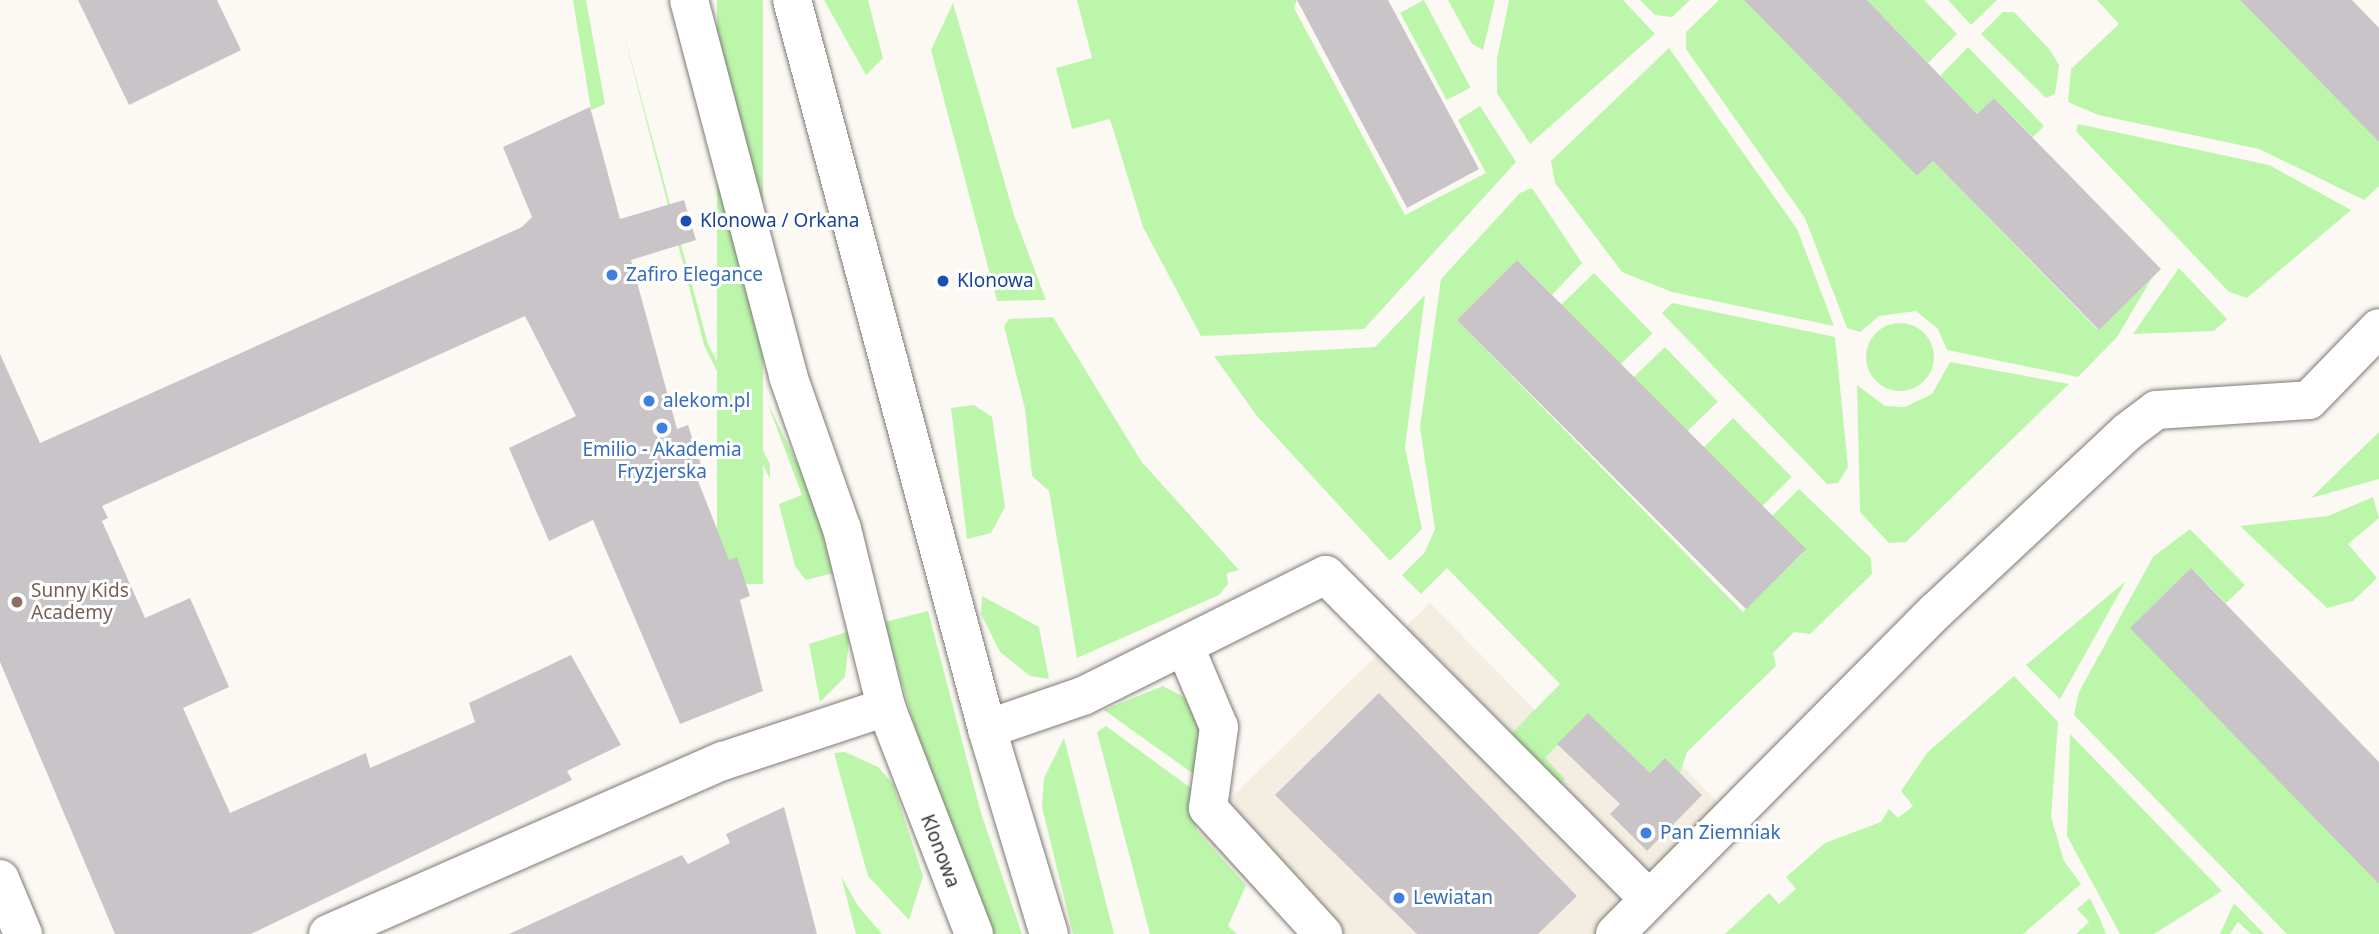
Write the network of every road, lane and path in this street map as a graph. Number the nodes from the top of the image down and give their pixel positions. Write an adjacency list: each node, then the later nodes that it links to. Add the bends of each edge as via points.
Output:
1 (689, 0): 5 (street, Klonowa, via 788,376 842,529)
2 (792, 0): 6 (street)
3 (2379, 328): 8 (street, via 2309,400 2242,399 2156,410 2147,417 1936,611)
4 (1185, 647): 6 (street, via 1083,696); 8 (street, via 1326,575); 13 (street, via 1219,727 1208,808)
5 (886, 707): 10 (street, via 723,761); 11 (street, Klonowa)
6 (987, 729): 12 (street)
7 (0, 879): 9 (street)
8 (1649, 899): 14 (street)
9 (23, 934)
10 (328, 934)
11 (974, 934)
12 (1049, 934)
13 (1323, 934)
14 (1615, 934)

